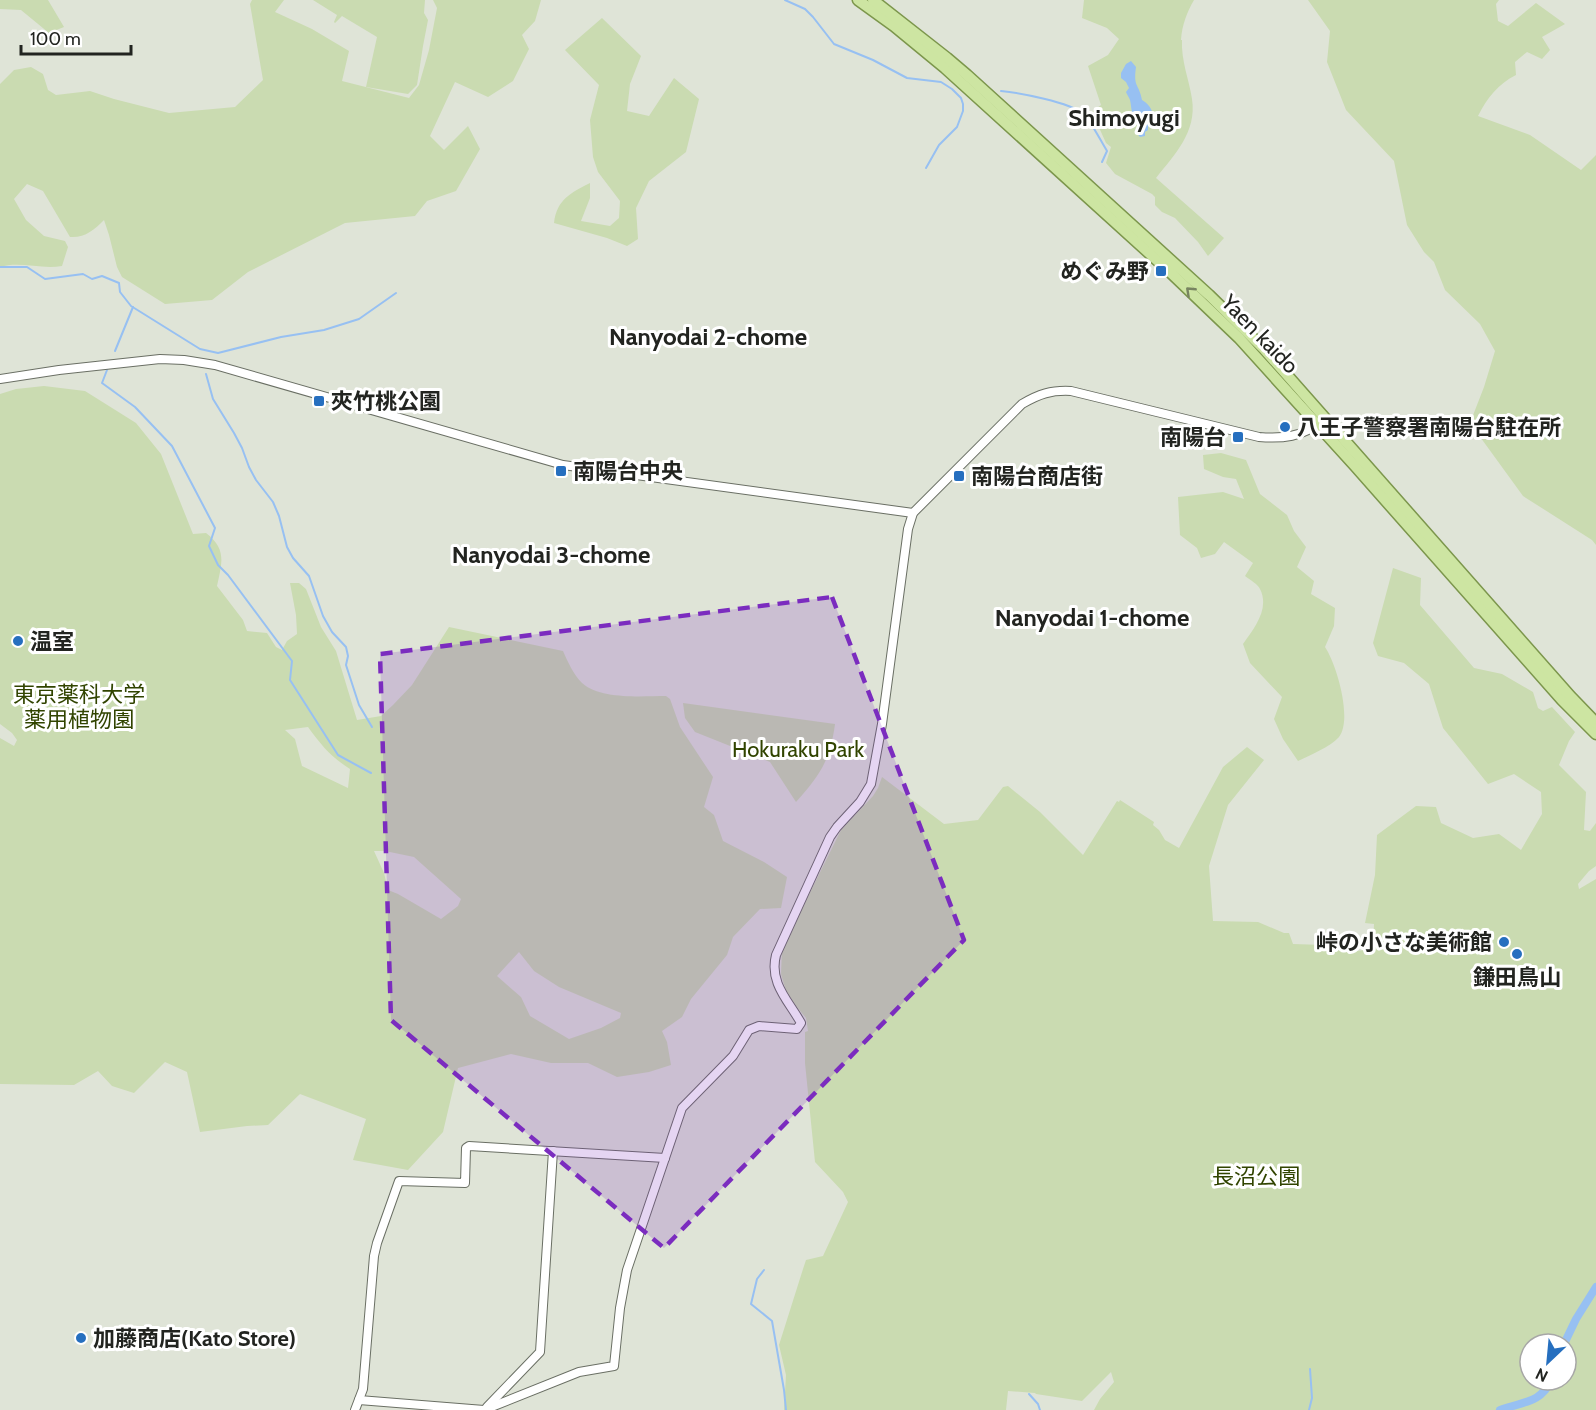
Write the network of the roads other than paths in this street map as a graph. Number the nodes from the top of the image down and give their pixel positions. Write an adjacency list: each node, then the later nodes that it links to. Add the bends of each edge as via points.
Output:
1 (858, 0): 4 (main road, Yaen kaido, one-way to 1, via 1170,272 936,61)
2 (873, 0): 4 (main road, Yaen kaido, via 960,69 1209,295 1278,364)
3 (0, 379): 5 (street, via 133,361 184,360 225,368 563,465)
4 (1321, 421): 5 (street, via 1296,435 1259,437 1071,392 1048,392 1022,404); 6 (main road, Yaen kaido); 7 (main road, Yaen kaido, via 1562,700)
5 (914, 513): 9 (street, via 908,529 871,784 830,837 774,961 777,984 801,1023 797,1029 759,1026 749,1030 733,1056 682,1108)
6 (1596, 723)
7 (1596, 734)
8 (553, 1151): 9 (street); 10 (street, via 470,1146 466,1148 465,1183 399,1181 374,1256); 13 (street, via 540,1352)
9 (665, 1158): 13 (street, via 627,1270 614,1366 579,1372)
10 (359, 1400): 11 (street); 12 (street)
11 (381, 1406): 13 (street)
12 (355, 1410)
13 (484, 1410)

